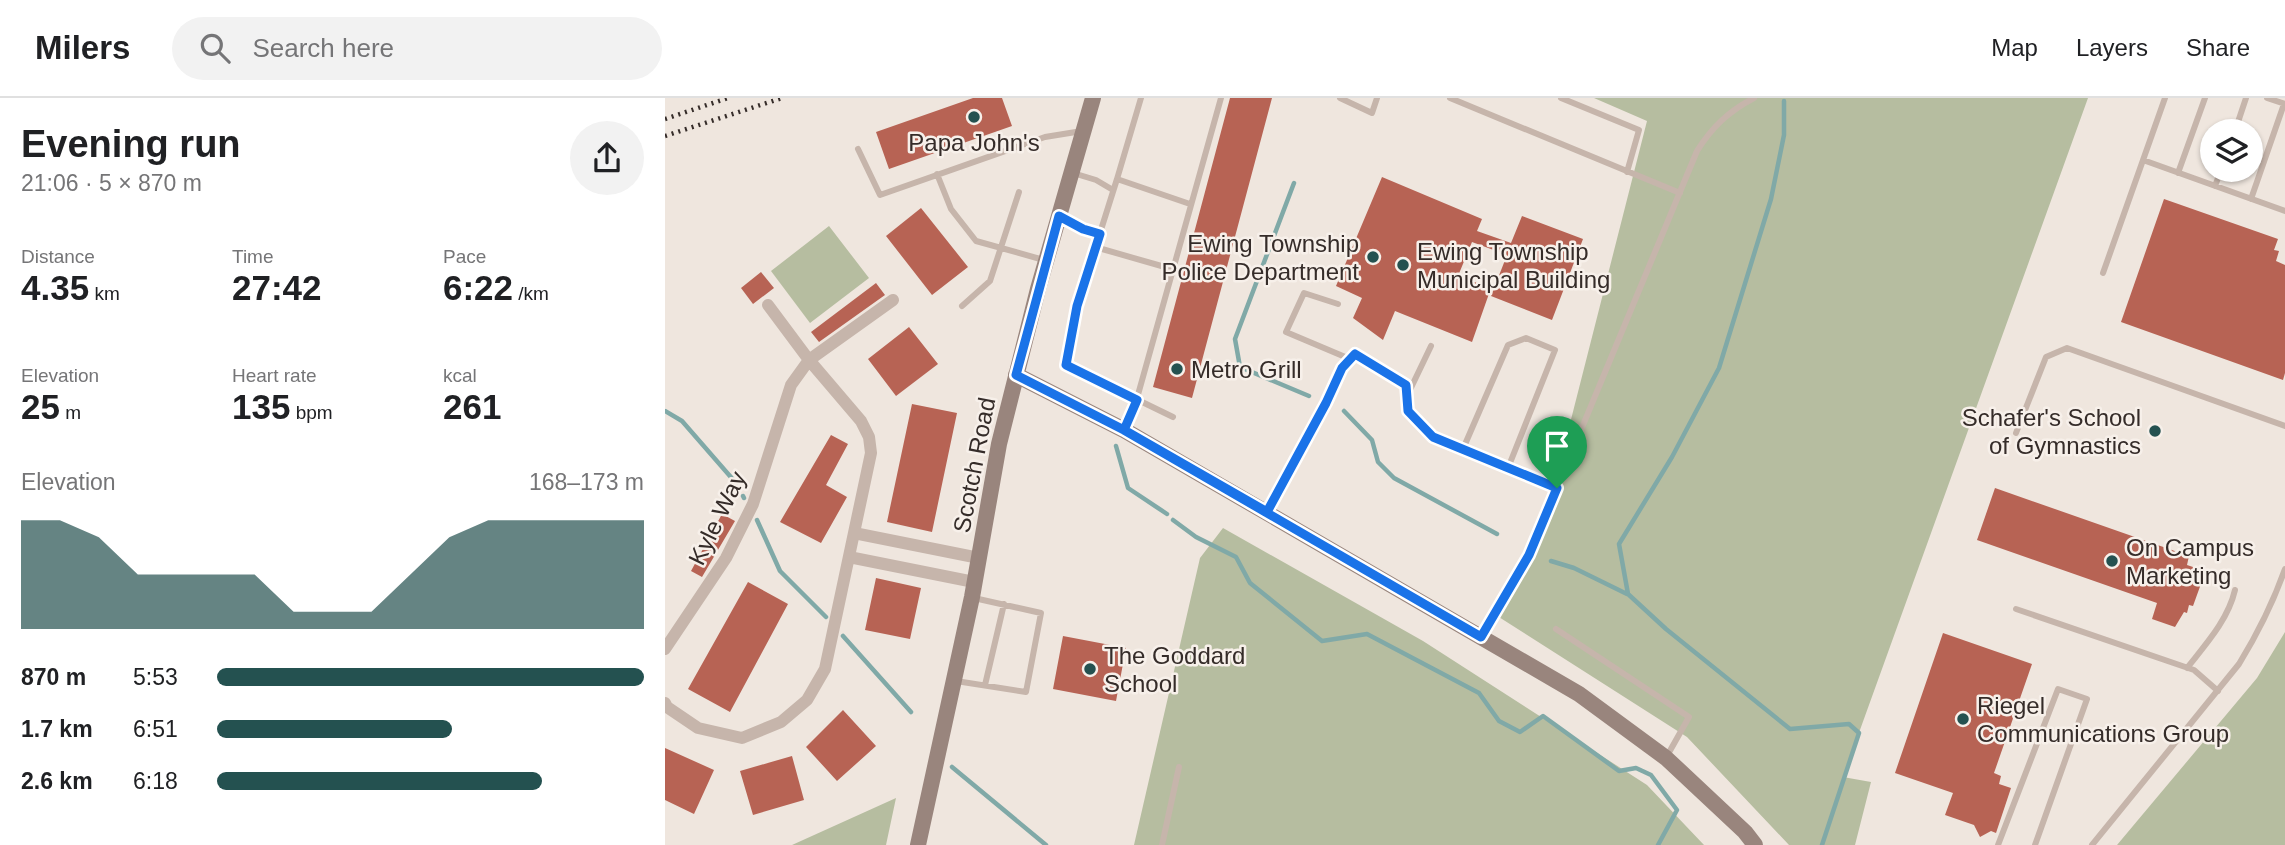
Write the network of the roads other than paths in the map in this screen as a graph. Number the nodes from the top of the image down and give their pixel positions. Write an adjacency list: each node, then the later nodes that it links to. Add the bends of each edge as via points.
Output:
1 (1093, 98): 15 (main road, Scotch Road)
2 (1141, 98): 22 (lane)
3 (1221, 98): 29 (lane)
4 (1340, 98): 5 (lane, via 1372,113)
5 (1377, 98)
6 (1450, 98): 19 (lane)
7 (1561, 98): 19 (lane, via 1639,130)
8 (1754, 98): 27 (lane, via 1708,134)
9 (2165, 98): 17 (lane)
10 (2205, 98): 20 (lane)
11 (2246, 98): 14 (lane)
12 (2267, 98): 13 (lane)
13 (2284, 104): 28 (lane)
14 (2239, 119)
15 (1084, 130): 18 (main road, Scotch Road); 21 (lane, via 1045,138)
16 (858, 149): 21 (lane, via 880,195)
17 (2143, 160): 20 (lane); 37 (lane)
18 (1071, 172): 25 (lane); 31 (main road, Scotch Road)
19 (1627, 172): 27 (lane)
20 (2178, 173): 24 (lane)
21 (937, 174): 34 (lane, via 951,209 976,241)
22 (1117, 178): 25 (lane); 29 (lane)
23 (2216, 182): 24 (lane)
24 (2215, 186): 28 (lane)
25 (1113, 190): 32 (lane)
26 (1019, 192): 34 (lane)
27 (1680, 192): 54 (lane)
28 (2251, 199): 30 (lane)
29 (1190, 204): 36 (lane)
30 (2285, 211)
31 (1059, 216): 32 (lane); 35 (main road, Scotch Road)
32 (1100, 234): 33 (lane)
33 (1095, 247): 36 (lane); 47 (lane, via 1066,365)
34 (1000, 248): 35 (lane); 41 (lane, via 989,281)
35 (1046, 261): 45 (main road, Scotch Road)
36 (1172, 269): 47 (lane)
37 (2103, 273)
38 (893, 300): 44 (street, Kyle Way)
39 (1338, 304): 43 (lane, via 1304,293 1286,332)
40 (768, 305): 44 (street)
41 (963, 306)
42 (1431, 346): 46 (lane)
43 (1350, 359): 46 (lane, via 1355,354 1406,385); 55 (lane)
44 (810, 360): 56 (street, via 869,437 871,453); 66 (street, Kyle Way, via 791,385 753,504 726,558)
45 (1016, 375): 50 (main road); 58 (main road, Scotch Road)
46 (1407, 396): 52 (lane, via 1408,411 1433,437)
47 (1137, 400): 48 (lane); 50 (lane)
48 (1173, 417)
49 (2285, 426): 51 (lane, via 2067,348 2046,357)
50 (1124, 430): 55 (main road)
51 (2016, 433)
52 (1463, 449): 53 (lane); 53 (lane, via 1508,345 1526,338 1555,350)
53 (1508, 468): 54 (lane)
54 (1557, 488): 65 (lane, via 1524,565)
55 (1267, 512): 65 (main road)
56 (854, 533): 57 (street); 58 (street)
57 (849, 557): 60 (street); 71 (street, via 825,669 807,700 781,722 742,738 698,728)
58 (979, 558): 60 (main road, Scotch Road)
59 (2285, 569): 70 (lane, via 2257,634)
60 (973, 590): 62 (lane); 68 (main road, Scotch Road)
61 (2235, 590): 67 (lane, via 2232,605)
62 (1003, 604): 69 (lane); 69 (lane, via 1041,614 1026,692)
63 (2016, 609): 67 (lane)
64 (1556, 629): 72 (lane, via 1689,717)
65 (1481, 637): 72 (main road, via 1579,694)
66 (665, 649)
67 (2187, 668): 70 (lane)
68 (954, 680): 69 (lane); 74 (main road, Scotch Road)
69 (985, 685)
70 (2218, 691): 79 (lane)
71 (665, 703)
72 (1667, 758): 76 (main road)
73 (1179, 767): 75 (lane)
74 (918, 845)
75 (1162, 845)
76 (1755, 845)
77 (1997, 845): 78 (lane, via 2057,689 2087,699)
78 (2036, 845)
79 (2092, 845)

